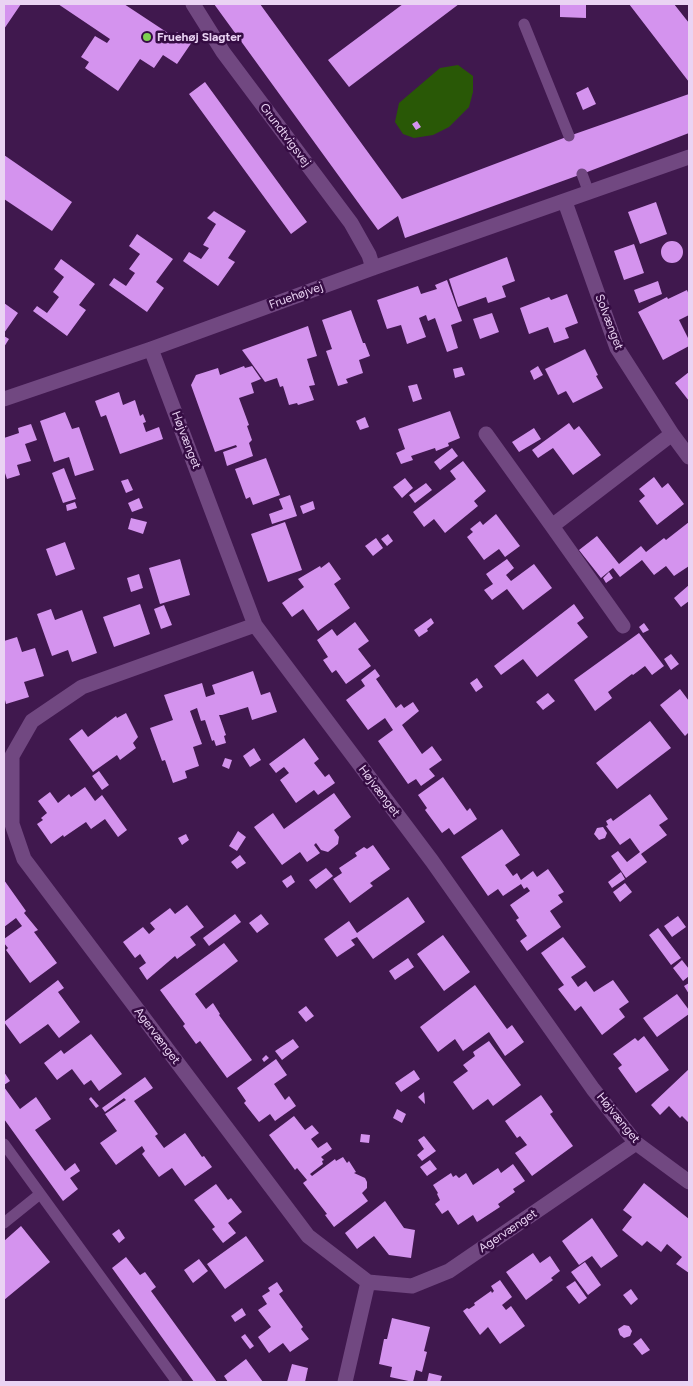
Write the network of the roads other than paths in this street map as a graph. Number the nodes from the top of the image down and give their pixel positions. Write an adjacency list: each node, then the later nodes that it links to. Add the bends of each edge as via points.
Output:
1 (192, 4): 8 (street, Grundtvigsvej, via 223,52 351,223 369,254)
2 (524, 24): 3 (lane)
3 (570, 136)
4 (689, 157): 6 (street, Fruehøjvej)
5 (582, 174): 6 (lane)
6 (589, 193): 7 (street, Fruehøjvej)
7 (565, 202): 8 (street, Fruehøjvej); 12 (street, Solvænget, via 617,348)
8 (373, 268): 9 (street, Fruehøjvej)
9 (151, 349): 10 (street, Fruehøjvej); 15 (street, Højvænget)
10 (4, 399)
11 (486, 434): 14 (street)
12 (672, 434): 13 (street, Solvænget); 14 (street)
13 (689, 457)
14 (552, 526): 16 (street)
15 (256, 624): 17 (street, Agervænget, via 82,687 32,721); 18 (street, Højvænget, via 432,862 593,1089)
16 (623, 626)
17 (8, 755): 23 (street, Agervænget, via 12,824 24,859 308,1236)
18 (636, 1143): 20 (street, Højvænget); 23 (street, Agervænget, via 449,1271 412,1286)
19 (4, 1144): 21 (lane)
20 (689, 1182)
21 (40, 1194): 22 (lane); 24 (lane)
22 (4, 1223)
23 (368, 1282): 25 (street)
24 (177, 1382)
25 (345, 1382)

